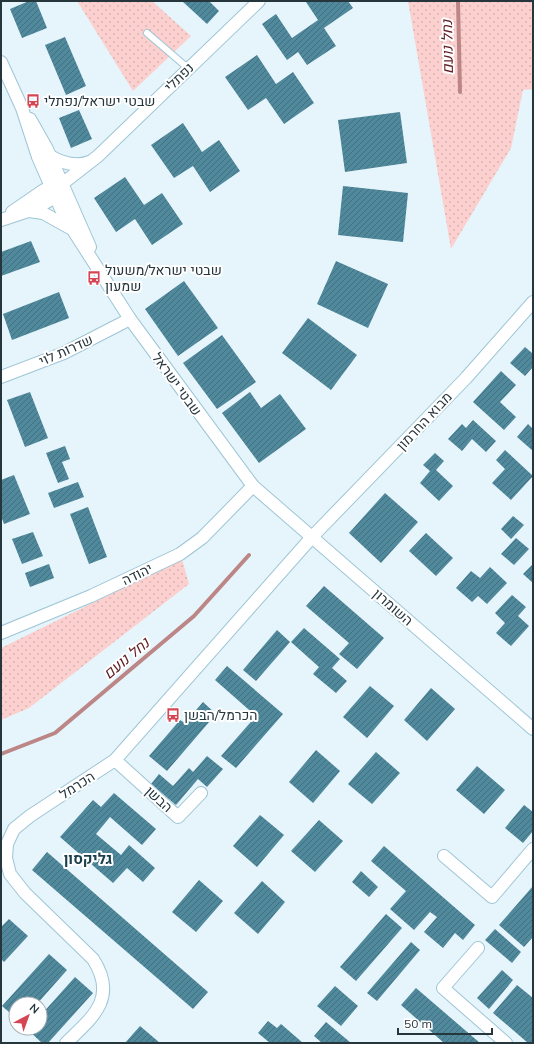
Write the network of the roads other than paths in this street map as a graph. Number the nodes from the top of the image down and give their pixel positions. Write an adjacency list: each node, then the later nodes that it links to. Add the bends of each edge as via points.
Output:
1 (259, 1): 4 (street, נפתלי)
2 (147, 33): 4 (lane)
3 (1, 62): 5 (street, שבטי ישראל)
4 (188, 69): 7 (street, נפתלי)
5 (22, 108): 6 (street, שבטי ישראל); 9 (street, שבטי ישראל)
6 (50, 156): 7 (street, via 69,164 82,164); 8 (street, שבטי ישראל)
7 (92, 160): 8 (street, נפתלי)
8 (62, 184): 9 (street); 13 (street, שבטי ישראל)
9 (53, 192): 10 (street); 11 (street); 12 (street, שבטי ישראל)
10 (27, 211): 11 (street); 12 (street, via 43,213)
11 (1, 220)
12 (72, 230): 13 (street, שבטי ישראל)
13 (104, 279): 15 (street, שבטי ישראל)
14 (533, 302): 18 (street, מבוא החרמון, via 460,383)
15 (130, 320): 16 (street, שדרות לוי, via 64,353); 17 (street, שבטי ישראל)
16 (1, 377)
17 (254, 486): 18 (street, השומרון); 19 (street, יהודה, via 202,538 180,554 91,596)
18 (312, 537): 20 (street, השומרון); 21 (street, הכרמל)
19 (1, 633)
20 (533, 729)
21 (115, 760): 22 (street, הבשן, via 178,817); 26 (street, הכרמל, via 30,816 14,829 7,844 6,858 10,874 25,893 93,960 104,982 104,990 97,1009)
22 (201, 793)
23 (533, 849): 24 (street, via 492,897)
24 (444, 856)
25 (478, 948): 27 (street, via 443,988)
26 (66, 1043)
27 (506, 1043)

